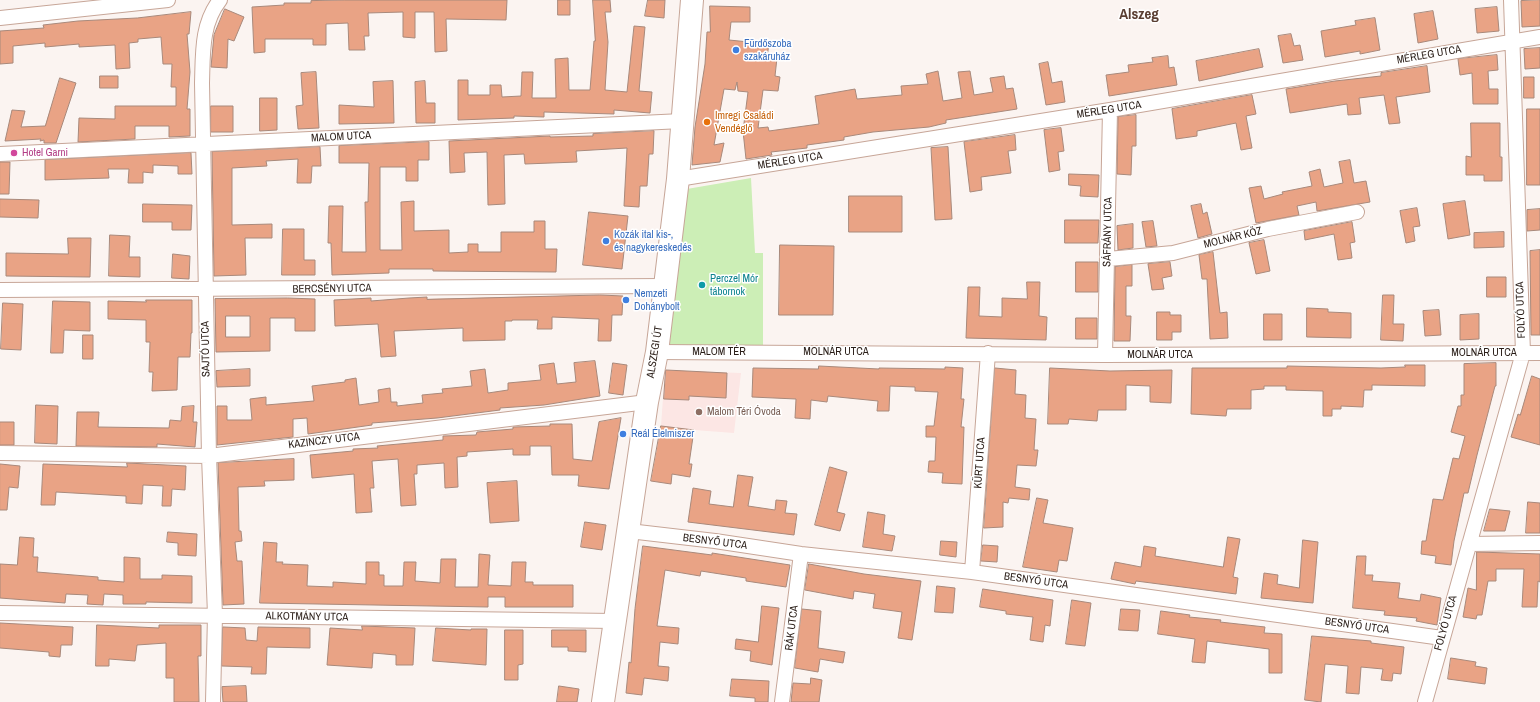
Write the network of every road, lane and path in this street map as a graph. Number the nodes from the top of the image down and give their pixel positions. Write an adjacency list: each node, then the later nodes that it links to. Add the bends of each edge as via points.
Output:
1 (168, 0): 5 (street)
2 (220, 0): 11 (street, SAJTÓ UTCA, via 213,9 205,29 202,83)
3 (692, 0): 10 (main road, ALSZEGI ÚT)
4 (1511, 0): 8 (street, FOLYÓ UTCA)
5 (139, 1): 6 (street)
6 (0, 18)
7 (1540, 37): 8 (street, MÉRLEG UTCA)
8 (1513, 41): 9 (street, MÉRLEG UTCA); 22 (street, FOLYÓ UTCA)
9 (1110, 110): 13 (street, MÉRLEG UTCA); 15 (street, SÁFRÁNY UTCA)
10 (682, 121): 11 (street, MALOM UTCA); 13 (main road, ALSZEGI ÚT)
11 (204, 143): 12 (street, MALOM UTCA); 18 (street, SAJTÓ UTCA)
12 (0, 154)
13 (678, 179): 16 (main road, ALSZEGI ÚT)
14 (1357, 212): 15 (street, MOLNÁR KÖZ, via 1268,229 1173,253)
15 (1108, 259): 24 (street, SÁFRÁNY UTCA)
16 (664, 286): 18 (street, BERCSÉNYI UTCA); 19 (main road, ALSZEGI ÚT)
17 (0, 290): 18 (street, BERCSÉNYI UTCA)
18 (205, 290): 27 (street, SAJTÓ UTCA)
19 (656, 352): 20 (street, MALOM TÉR); 25 (main road, ALSZEGI ÚT)
20 (781, 352): 21 (street, MOLNÁR UTCA)
21 (988, 353): 24 (street, MOLNÁR UTCA); 32 (street, KÜRT UTCA)
22 (1523, 353): 23 (street, MOLNÁR UTCA); 24 (street, MOLNÁR UTCA); 30 (street, FOLYÓ UTCA)
23 (1540, 353)
24 (1105, 355)
25 (647, 402): 27 (street, KAZINCZY UTCA); 28 (main road, ALSZEGI ÚT)
26 (0, 453): 27 (street, KAZINCZY UTCA)
27 (209, 456): 34 (street, SAJTÓ UTCA)
28 (629, 531): 31 (street, BESNYŐ UTCA); 35 (main road, ALSZEGI ÚT)
29 (1540, 543): 30 (street)
30 (1469, 544): 36 (street, FOLYÓ UTCA)
31 (801, 554): 32 (street, BESNYŐ UTCA); 39 (street, RÁK UTCA)
32 (972, 572): 36 (street, BESNYŐ UTCA)
33 (0, 613): 34 (street, ALKOTMÁNY UTCA)
34 (215, 615): 35 (street, ALKOTMÁNY UTCA); 37 (street, SAJTÓ UTCA)
35 (615, 621): 38 (main road, ALSZEGI ÚT)
36 (1442, 638): 40 (street, FOLYÓ UTCA)
37 (213, 702)
38 (603, 702)
39 (782, 702)
40 (1424, 702)

